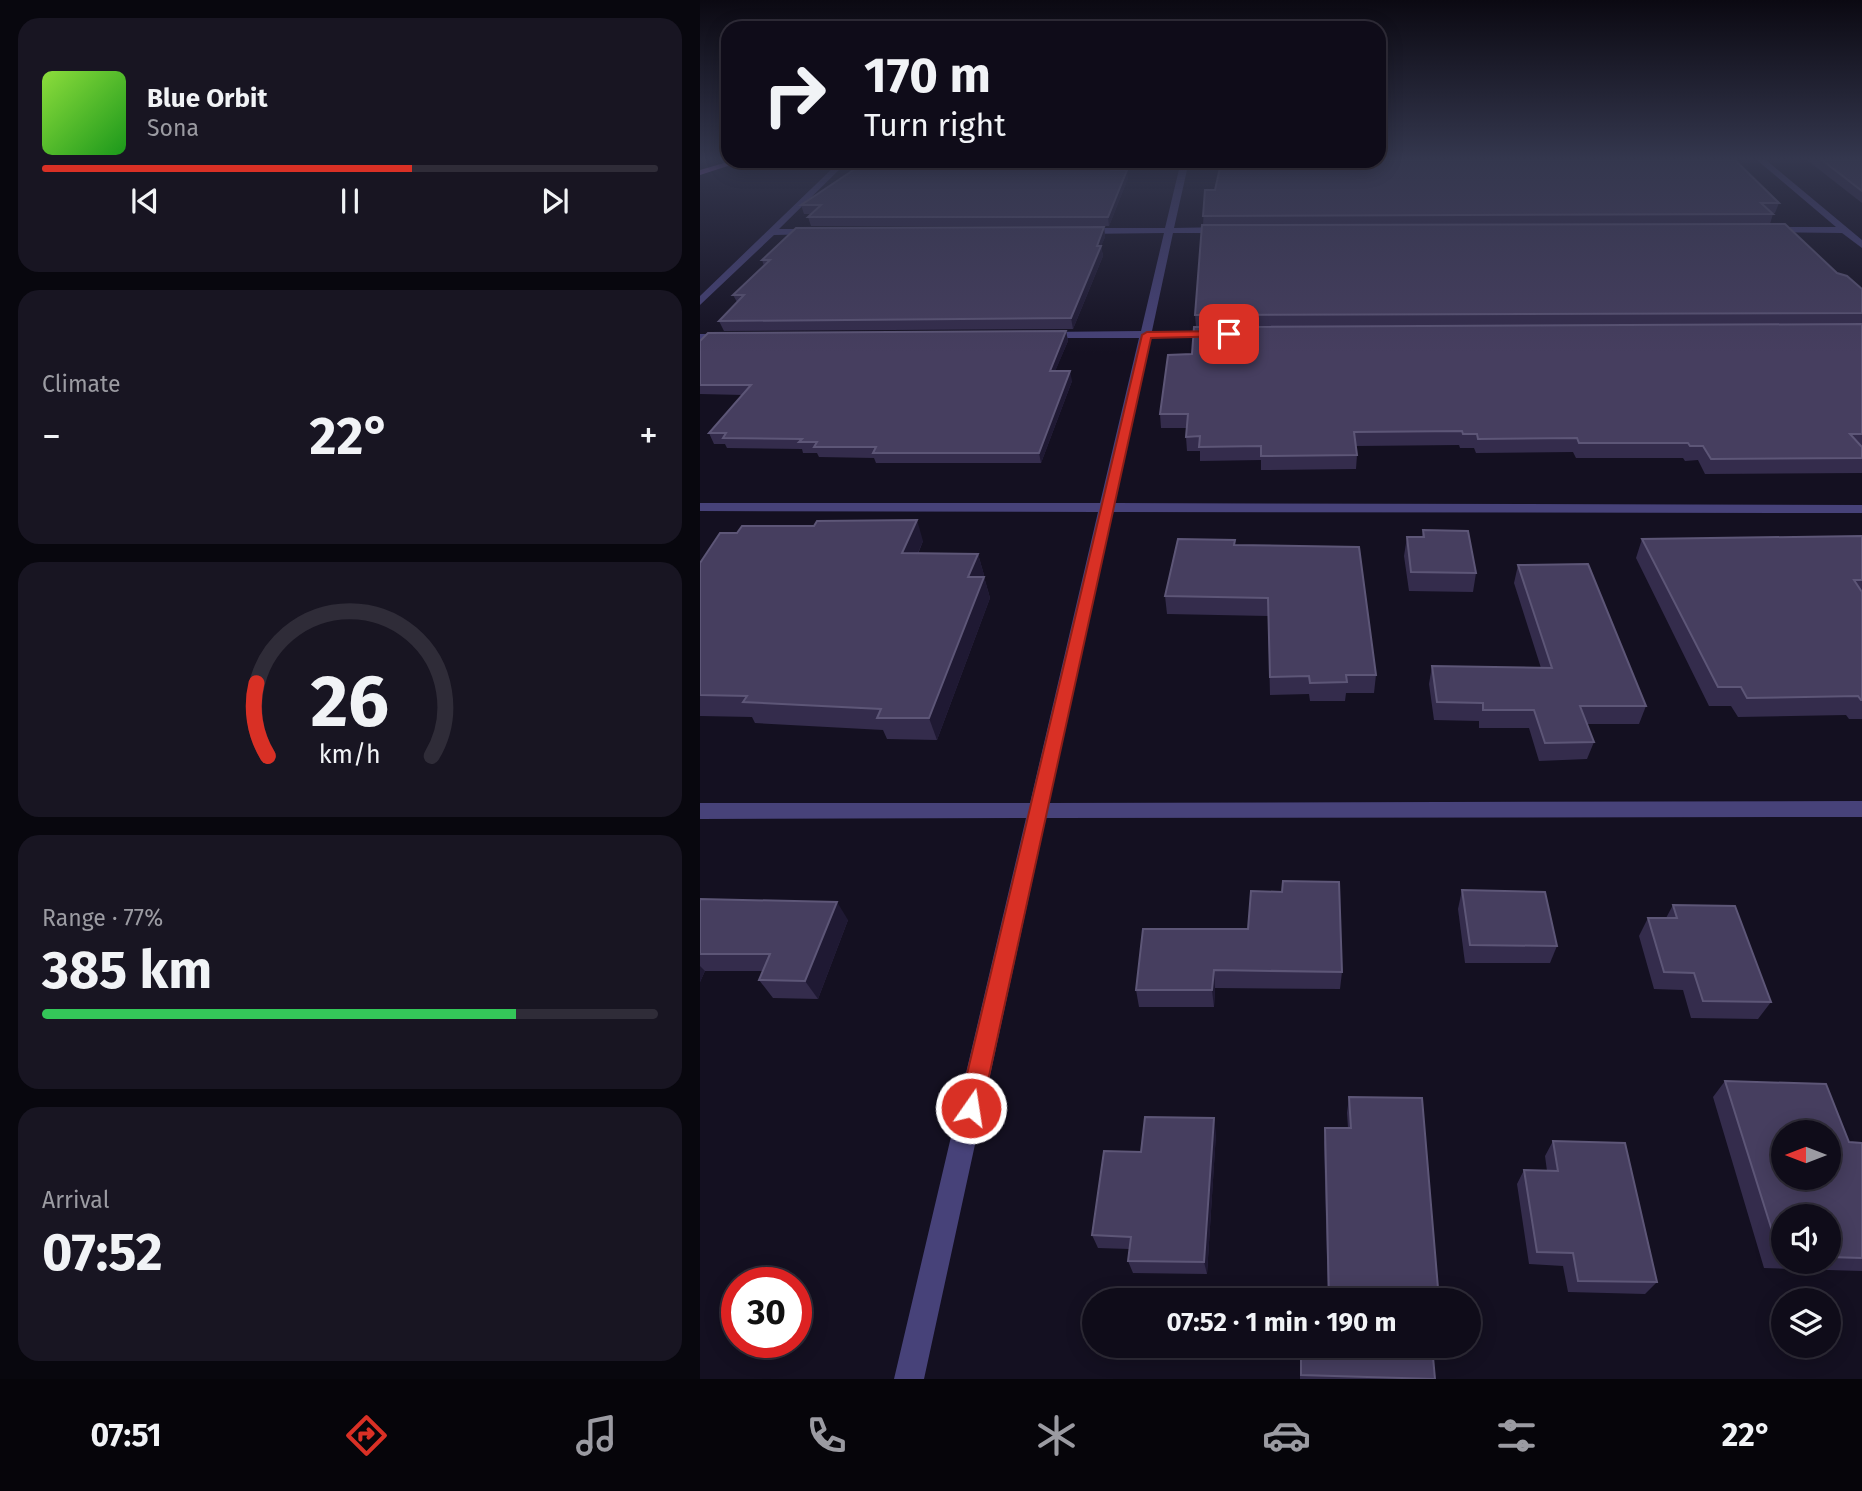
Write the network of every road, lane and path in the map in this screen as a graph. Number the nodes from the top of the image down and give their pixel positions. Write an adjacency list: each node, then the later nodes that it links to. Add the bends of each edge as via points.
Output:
1 (778, 224): 9 (street)
2 (1172, 224): 4 (street)
3 (1837, 224): 7 (street)
4 (1171, 230): 5 (street); 8 (street); 15 (street)
5 (1240, 230)
6 (1762, 230): 7 (street)
7 (1844, 230): 11 (street)
8 (1074, 231)
9 (770, 232): 10 (street); 12 (street)
10 (825, 232)
11 (1862, 245)
12 (700, 302)
13 (1229, 334): 15 (street)
14 (1035, 335): 15 (street)
15 (1147, 335): 19 (street)
16 (700, 337): 17 (street)
17 (742, 337)
18 (700, 507): 19 (street)
19 (1107, 508): 20 (street); 22 (street)
20 (1862, 509)
21 (1862, 809): 22 (street)
22 (1039, 810): 23 (street); 24 (street)
23 (700, 811)
24 (909, 1379)

